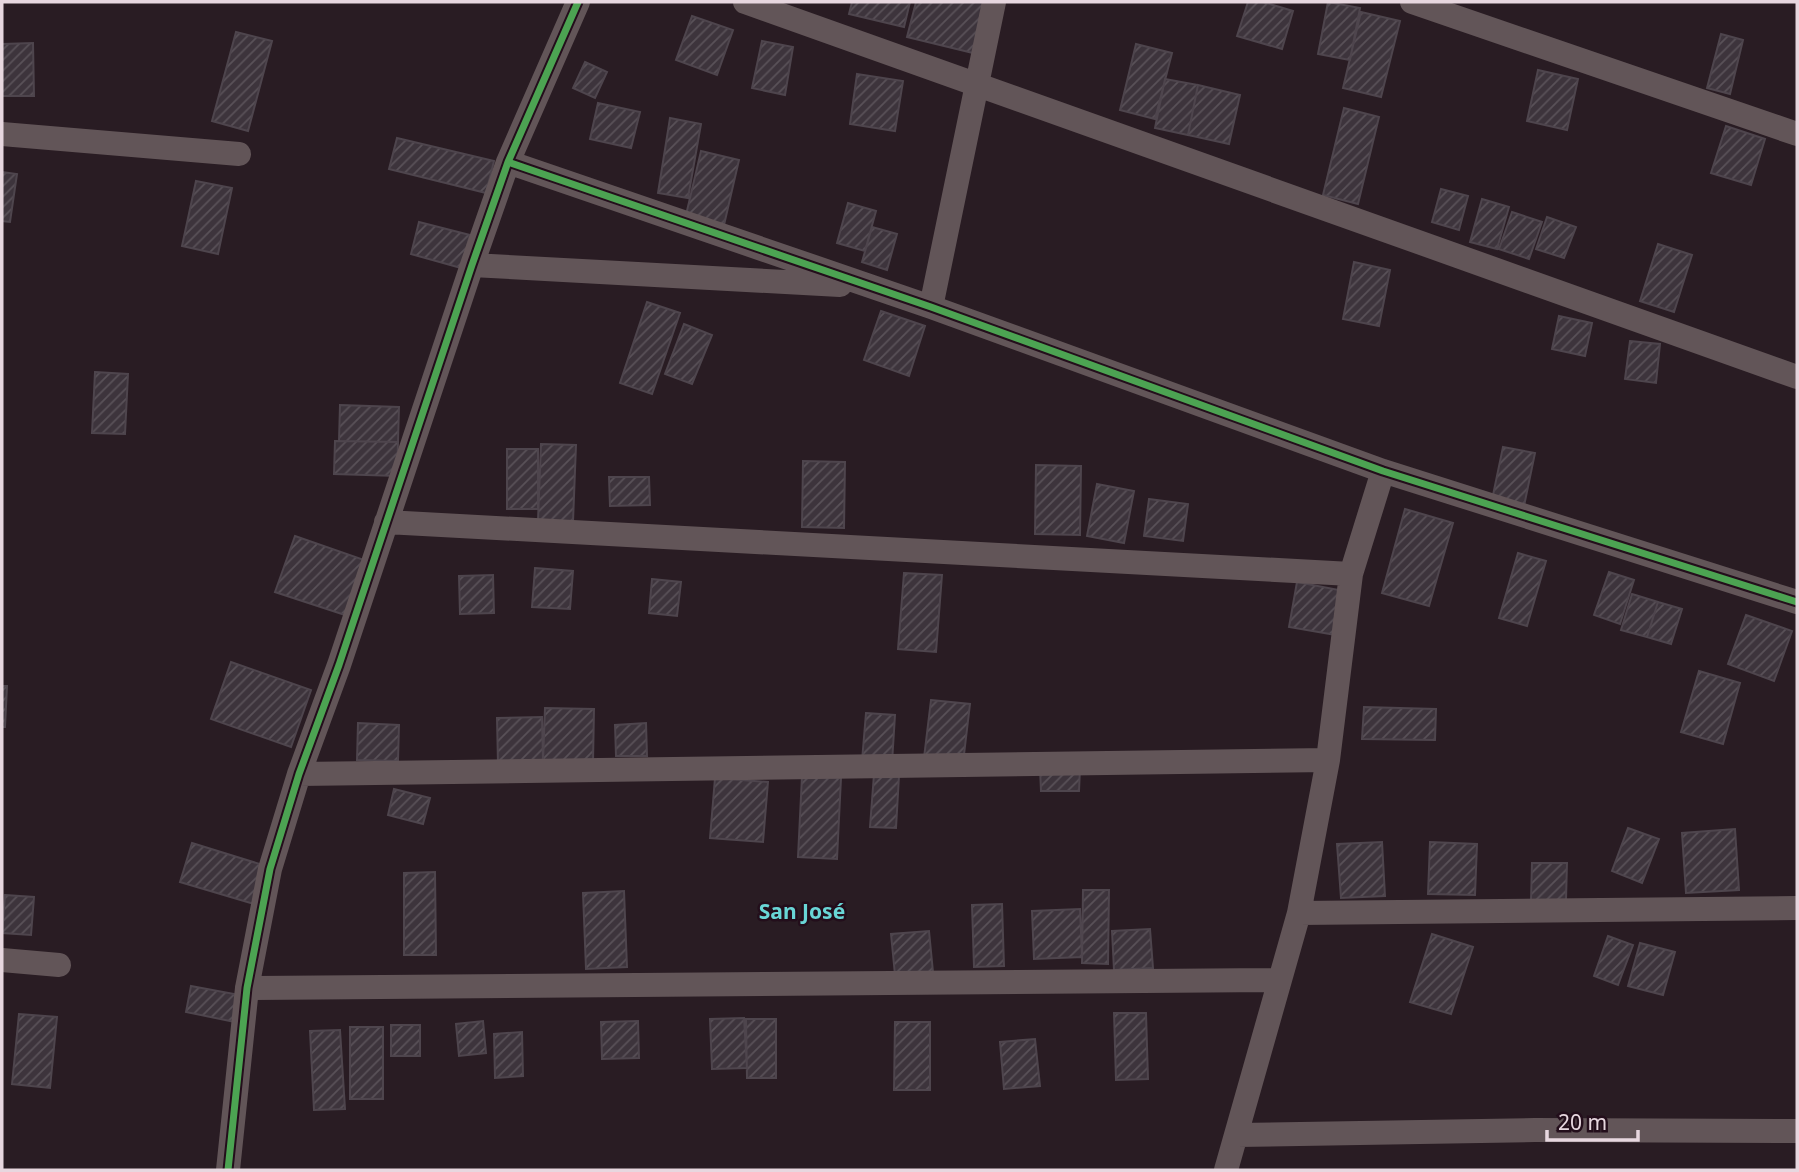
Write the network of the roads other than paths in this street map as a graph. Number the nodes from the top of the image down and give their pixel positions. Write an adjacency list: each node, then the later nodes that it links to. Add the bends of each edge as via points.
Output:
1 (578, 2): 9 (street)
2 (745, 2): 5 (street)
3 (994, 2): 5 (street)
4 (1412, 2): 7 (street)
5 (976, 85): 12 (street); 13 (street)
6 (2, 134): 8 (street)
7 (1797, 134)
8 (239, 154)
9 (508, 162): 10 (street); 11 (street)
10 (472, 265): 11 (street); 15 (street)
11 (872, 287): 12 (street)
12 (931, 307): 14 (street)
13 (1797, 377)
14 (1384, 471): 16 (street); 17 (street)
15 (386, 522): 16 (street); 19 (street)
16 (1351, 574): 18 (street)
17 (1797, 602)
18 (1328, 760): 19 (street); 21 (street)
19 (299, 774): 25 (street, via 270,869)
20 (1797, 908): 21 (street)
21 (1298, 913): 24 (street)
22 (2, 960): 23 (street)
23 (59, 965)
24 (1280, 980): 25 (street); 27 (street)
25 (247, 988): 28 (street)
26 (1797, 1131): 27 (street)
27 (1237, 1135): 29 (street)
28 (228, 1170)
29 (1226, 1170)

